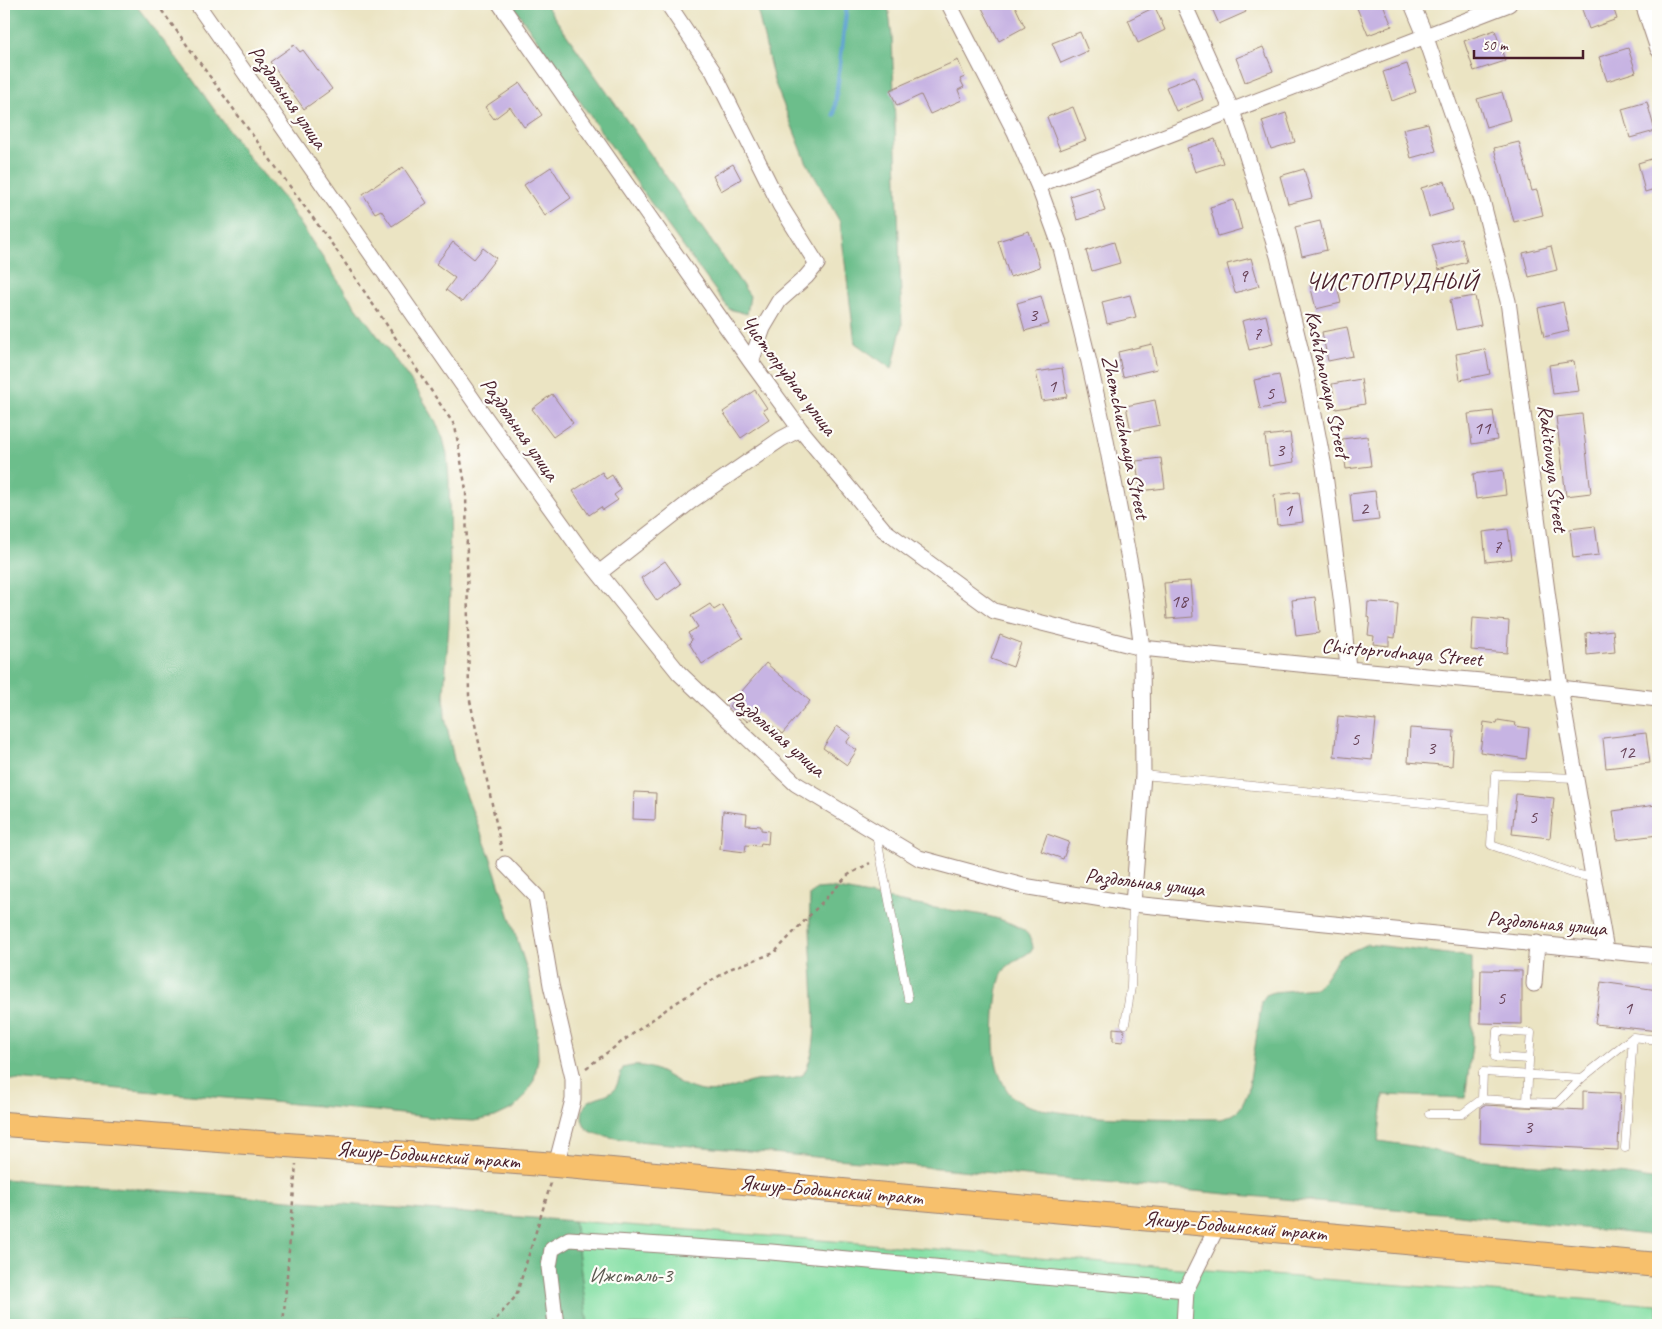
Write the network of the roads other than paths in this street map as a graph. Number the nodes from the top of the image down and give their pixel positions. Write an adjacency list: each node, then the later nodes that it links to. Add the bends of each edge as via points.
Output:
1 (197, 4): 15 (street, Раздольная улица, via 485,417)
2 (500, 4): 13 (street, Чистопрудная улица)
3 (668, 4): 13 (street, via 712,71 780,205 817,264 779,301)
4 (948, 4): 12 (street, Zhemchuzhnaya Street, via 1015,132)
5 (1184, 4): 11 (street, Kashtanovaya Street)
6 (1412, 4): 9 (street, Rakitovaya Street)
7 (1509, 4): 9 (street)
8 (1643, 4): 10 (street)
9 (1425, 35): 11 (street); 18 (street, Rakitovaya Street, via 1482,200 1508,301)
10 (1658, 49)
11 (1232, 111): 12 (street); 17 (street, Kashtanovaya Street, via 1278,256 1305,368 1324,467)
12 (1038, 185): 16 (street, Zhemchuzhnaya Street, via 1061,248 1089,362 1132,575)
13 (751, 362): 14 (street, Чистопрудная улица)
14 (800, 429): 15 (street, via 691,501); 16 (street, Чистопрудная улица, via 884,530 994,611)
15 (599, 573): 23 (street, Раздольная улица, via 679,673 796,784)
16 (1142, 648): 17 (street, Chistoprudnaya Street); 20 (street, Zhemchuzhnaya Street)
17 (1348, 669): 18 (street, Chistoprudnaya Street)
18 (1560, 688): 19 (street, Chistoprudnaya Street); 21 (street, Rakitovaya Street)
19 (1658, 699)
20 (1143, 775): 22 (lane); 26 (street, Zhemchuzhnaya Street)
21 (1576, 778): 22 (lane, via 1495,775); 25 (street, Rakitovaya Street)
22 (1493, 810): 25 (lane, via 1490,845)
23 (875, 832): 26 (street, Раздольная улица, via 919,858 1023,886); 31 (lane)
24 (505, 864): 43 (street, via 536,896 551,985 573,1078 573,1100)
25 (1594, 878): 28 (street, Rakitovaya Street)
26 (1133, 904): 27 (street, Раздольная улица); 32 (lane, via 1131,987)
27 (1537, 943): 28 (street, Раздольная улица); 30 (street)
28 (1606, 950): 29 (street, Раздольная улица)
29 (1658, 956)
30 (1534, 984)
31 (908, 998)
32 (1125, 1024)
33 (1633, 1037): 34 (lane); 37 (lane); 42 (lane)
34 (1658, 1040)
35 (1529, 1060): 35 (lane, via 1531,1033 1497,1031 1496,1057); 36 (lane)
36 (1528, 1074): 37 (lane); 38 (lane, via 1483,1072); 39 (lane)
37 (1582, 1078): 39 (lane, via 1557,1103)
38 (1482, 1099): 39 (lane); 40 (lane, via 1462,1114)
39 (1527, 1102)
40 (1428, 1114)
41 (4, 1124): 43 (main road, Якшур-Бодьинский тракт)
42 (1624, 1148)
43 (556, 1165): 44 (main road, Якшур-Бодьинский тракт)
44 (1218, 1225): 45 (main road, Якшур-Бодьинский тракт); 46 (street)
45 (1658, 1265)
46 (1186, 1290): 47 (street, via 771,1252 569,1239 552,1249 549,1267); 48 (street)
47 (556, 1325)
48 (1184, 1325)

